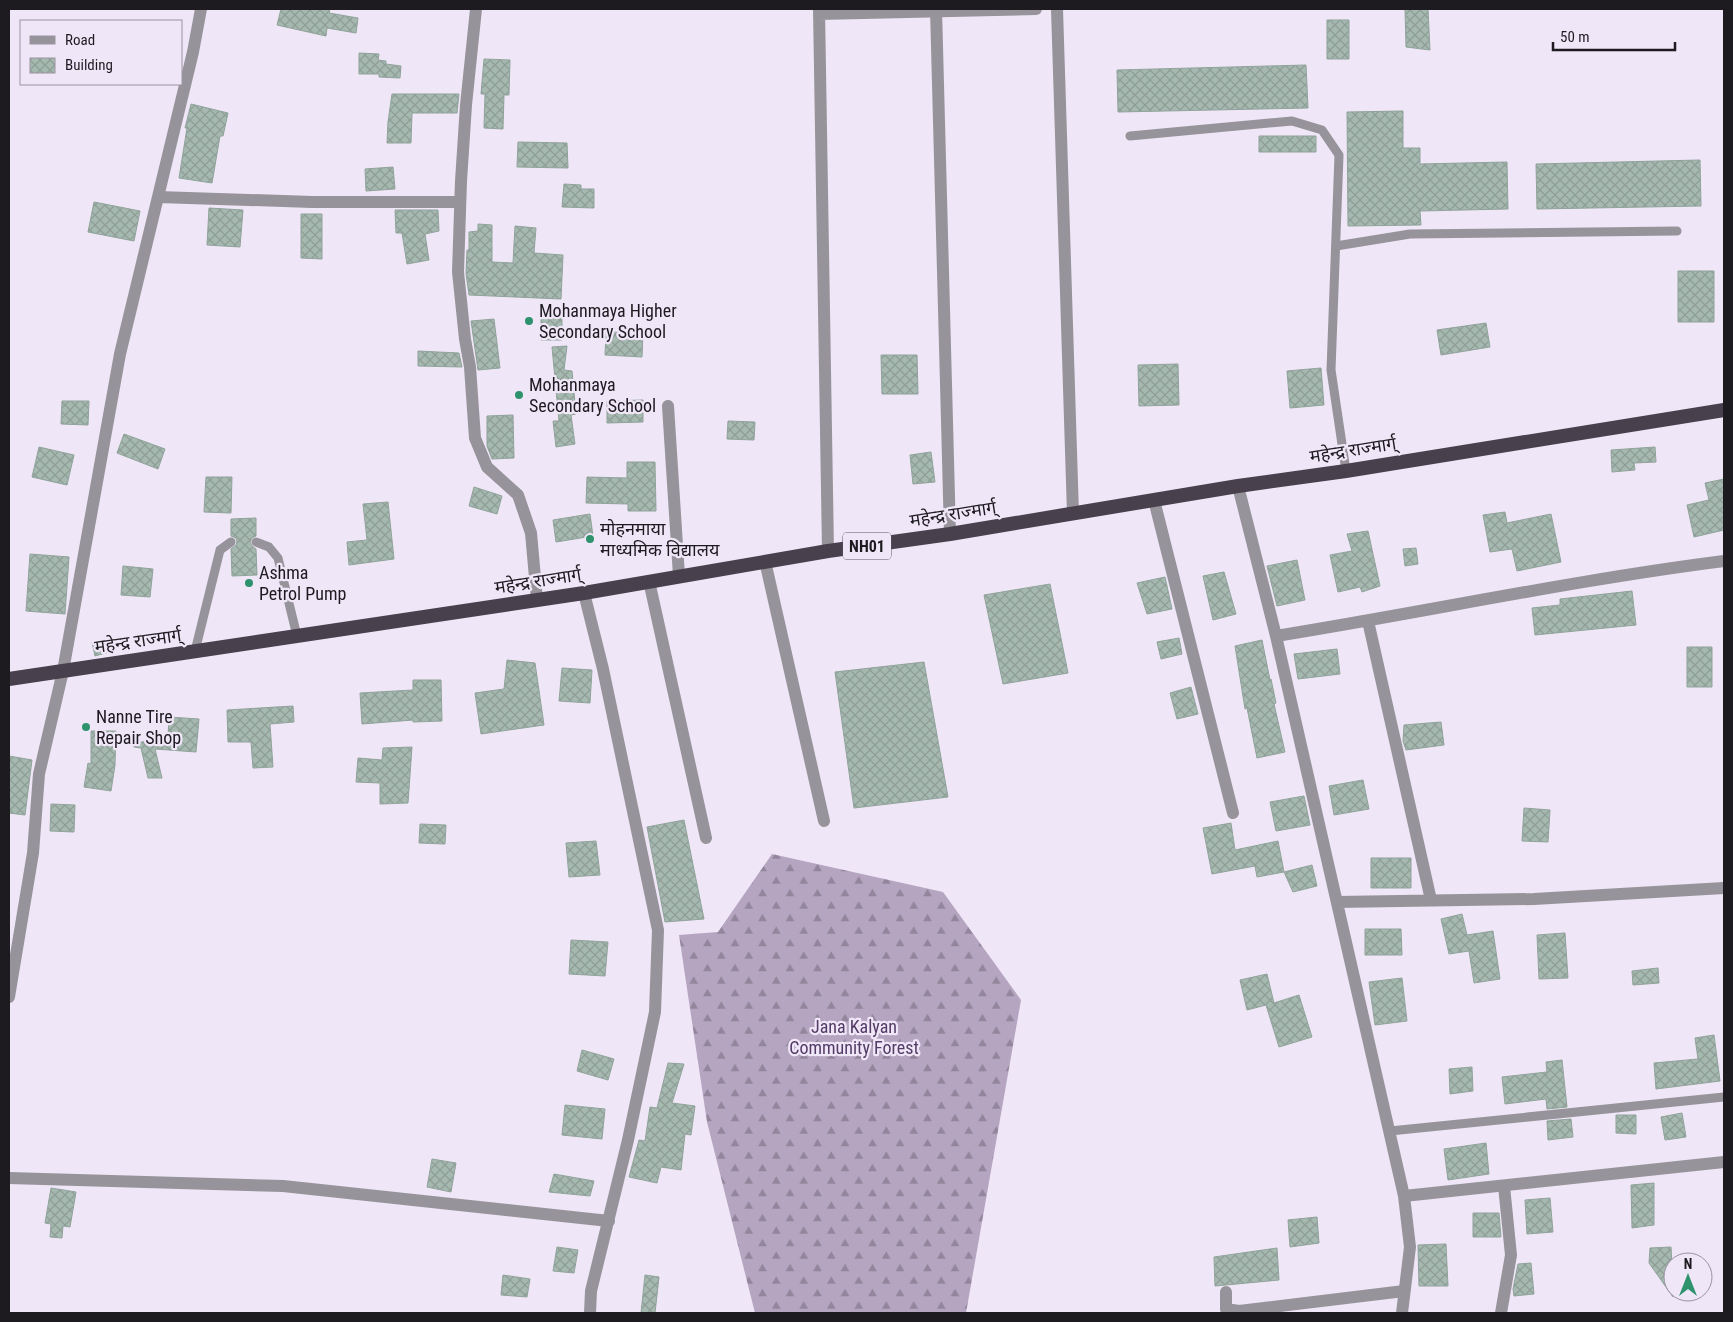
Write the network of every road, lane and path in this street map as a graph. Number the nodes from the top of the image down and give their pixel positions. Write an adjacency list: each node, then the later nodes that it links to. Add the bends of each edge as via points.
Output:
1 (201, 9): 8 (street)
2 (476, 9): 9 (street)
3 (1036, 9): 5 (street)
4 (1057, 9): 17 (street)
5 (936, 10): 6 (street); 18 (street)
6 (819, 12): 21 (street)
7 (1130, 136): 11 (lane, via 1292,121 1322,130 1339,155)
8 (158, 197): 9 (street); 32 (street, via 120,354)
9 (460, 202): 27 (street, via 458,272 475,438 487,467 518,495 531,533)
10 (1677, 231): 11 (lane, via 1410,234)
11 (1336, 246): 14 (lane, via 1331,370)
12 (668, 406): 24 (street)
13 (1724, 410): 14 (highway, महेन्द्र राज्मार्ग् / NH01)
14 (1346, 471): 15 (highway, महेन्द्र राज्मार्ग् / NH01)
15 (1238, 486): 16 (highway, महेन्द्र राज्मार्ग् / NH01); 30 (street)
16 (1154, 500): 17 (highway, महेन्द्र राज्मार्ग् / NH01); 34 (street)
17 (1073, 514): 18 (highway, महेन्द्र राज्मार्ग् / NH01)
18 (950, 534): 21 (highway, महेन्द्र राज्मार्ग् / NH01)
19 (231, 542): 31 (lane, via 220,550)
20 (256, 542): 29 (lane, via 269,547 278,558)
21 (828, 551): 22 (highway, महेन्द्र राज्मार्ग् / NH01)
22 (765, 561): 24 (highway, महेन्द्र राज्मार्ग् / NH01); 35 (street)
23 (1724, 561): 28 (street)
24 (679, 576): 25 (highway, महेन्द्र राज्मार्ग् / NH01)
25 (649, 581): 26 (highway, महेन्द्र राज्मार्ग् / NH01); 36 (street)
26 (584, 593): 27 (highway, महेन्द्र राज्मार्ग् / NH01); 47 (street, via 658,930 654,1012)
27 (537, 600): 29 (highway, महेन्द्र राज्मार्ग् / NH01)
28 (1368, 621): 30 (street); 38 (street)
29 (297, 636): 31 (highway, महेन्द्र राज्मार्ग् / NH01)
30 (1276, 636): 39 (street)
31 (195, 651): 32 (highway, महेन्द्र राज्मार्ग् / NH01)
32 (63, 671): 33 (highway, महेन्द्र राज्मार्ग् / NH01); 40 (street, via 39,774 33,853)
33 (9, 679)
34 (1233, 813)
35 (824, 821)
36 (706, 838)
37 (1724, 888): 38 (street, via 1534,899)
38 (1431, 900): 39 (street)
39 (1337, 902): 42 (street)
40 (9, 997)
41 (1724, 1097): 42 (lane)
42 (1390, 1131): 46 (street)
43 (1724, 1162): 45 (street)
44 (9, 1178): 47 (street, via 283,1186)
45 (1504, 1186): 46 (street); 52 (street, via 1511,1255)
46 (1404, 1196): 48 (street, via 1410,1247)
47 (608, 1221): 50 (street)
48 (1404, 1291): 49 (street, via 1239,1310 1226,1309); 51 (street)
49 (1226, 1292)
50 (590, 1313)
51 (1402, 1313)
52 (1500, 1313)

